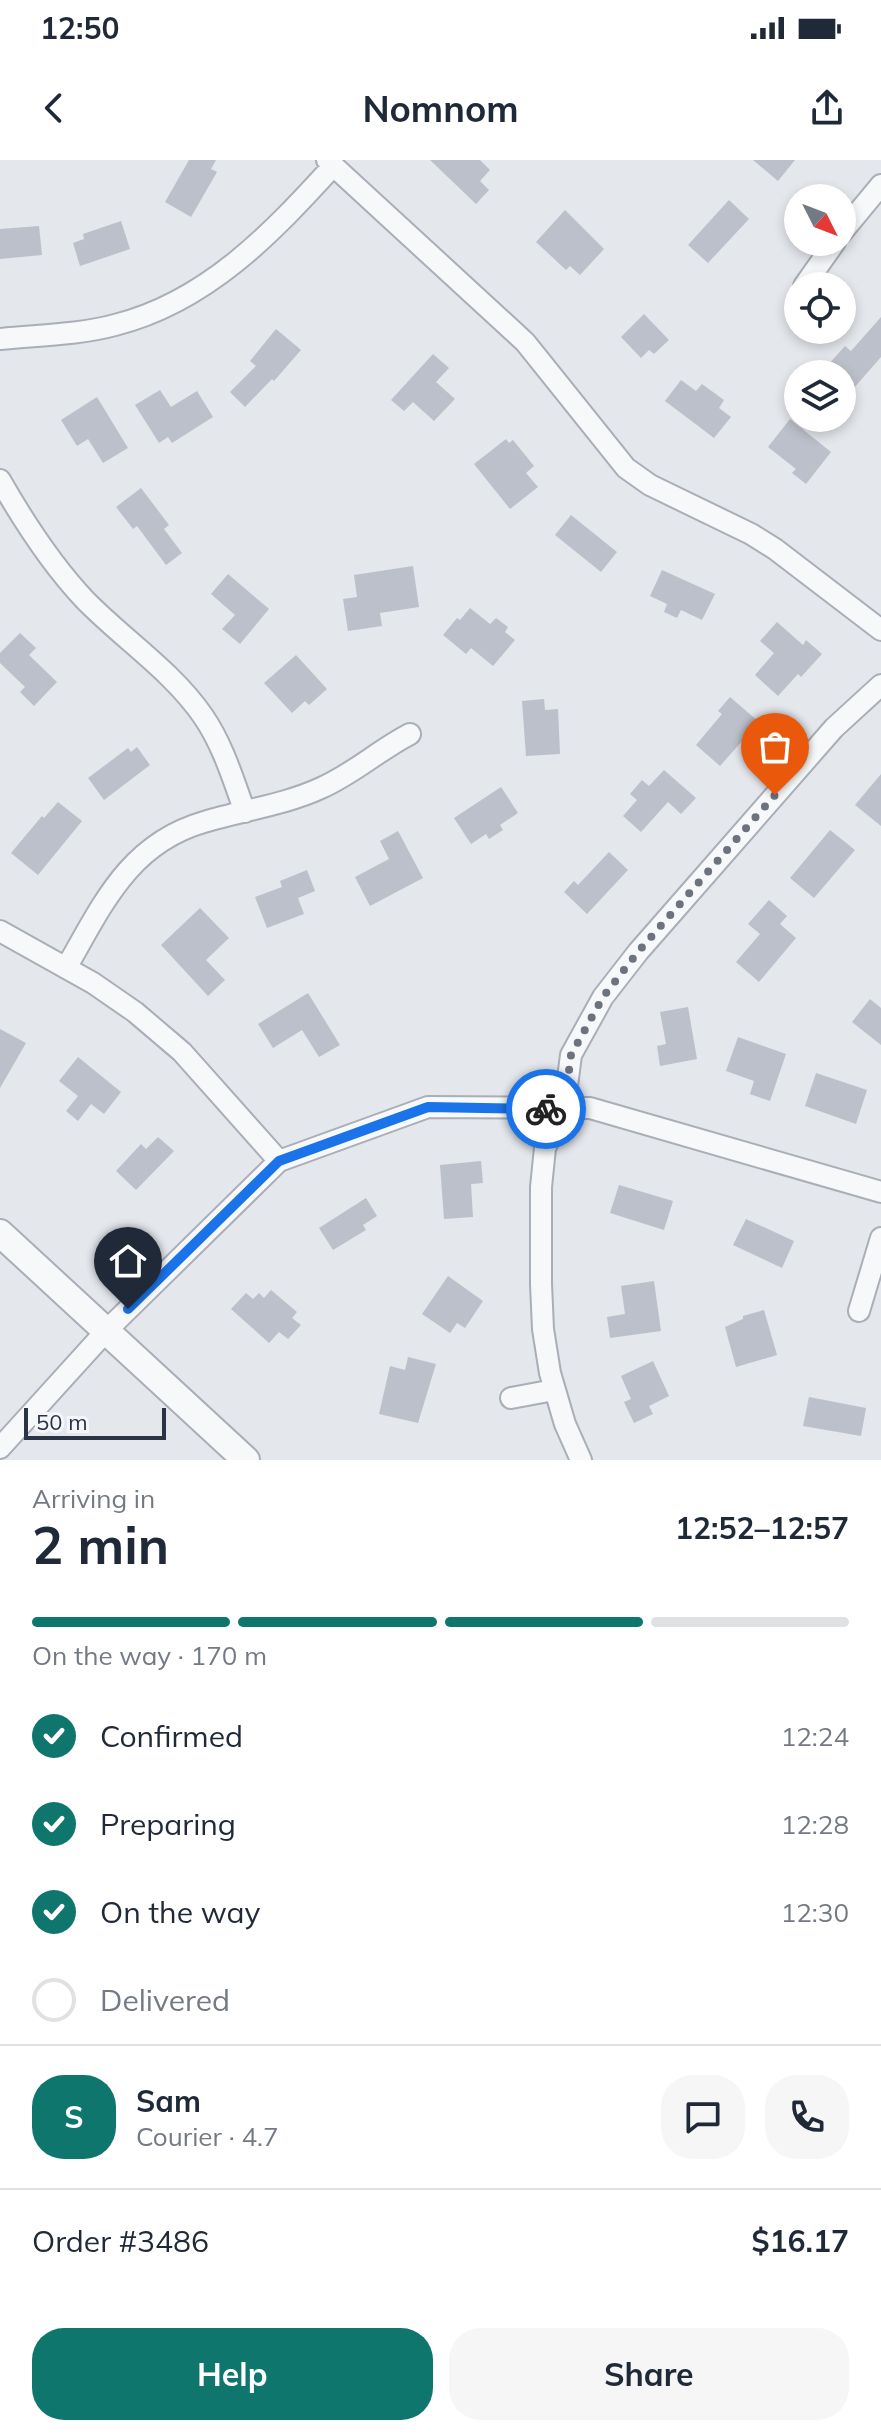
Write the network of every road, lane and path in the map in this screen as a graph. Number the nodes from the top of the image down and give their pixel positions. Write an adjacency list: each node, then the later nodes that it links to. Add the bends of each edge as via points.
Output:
1 (330, 163): 4 (street, via 267,235 227,270 174,304 84,332); 6 (street, via 525,342 626,468 775,549)
2 (881, 185): 3 (street)
3 (856, 215)
4 (0, 339)
5 (0, 480): 9 (street, via 64,576 189,697 223,750)
6 (881, 630)
7 (881, 685): 12 (street, via 834,728 603,997 571,1055)
8 (410, 734): 9 (street, via 321,788)
9 (245, 812): 11 (street, via 191,826 137,860 102,902)
10 (0, 931): 11 (street)
11 (66, 968): 13 (street, via 135,1012 182,1052)
12 (564, 1109): 13 (street, via 428,1107); 14 (street, via 590,1108); 19 (street, via 545,1148 541,1187 543,1329)
13 (279, 1161): 18 (street)
14 (881, 1192)
15 (0, 1233): 18 (street)
16 (881, 1238): 17 (street)
17 (859, 1311)
18 (107, 1330): 21 (street); 22 (street)
19 (554, 1390): 20 (street); 23 (street)
20 (511, 1398)
21 (0, 1448)
22 (246, 1460)
23 (581, 1460)

